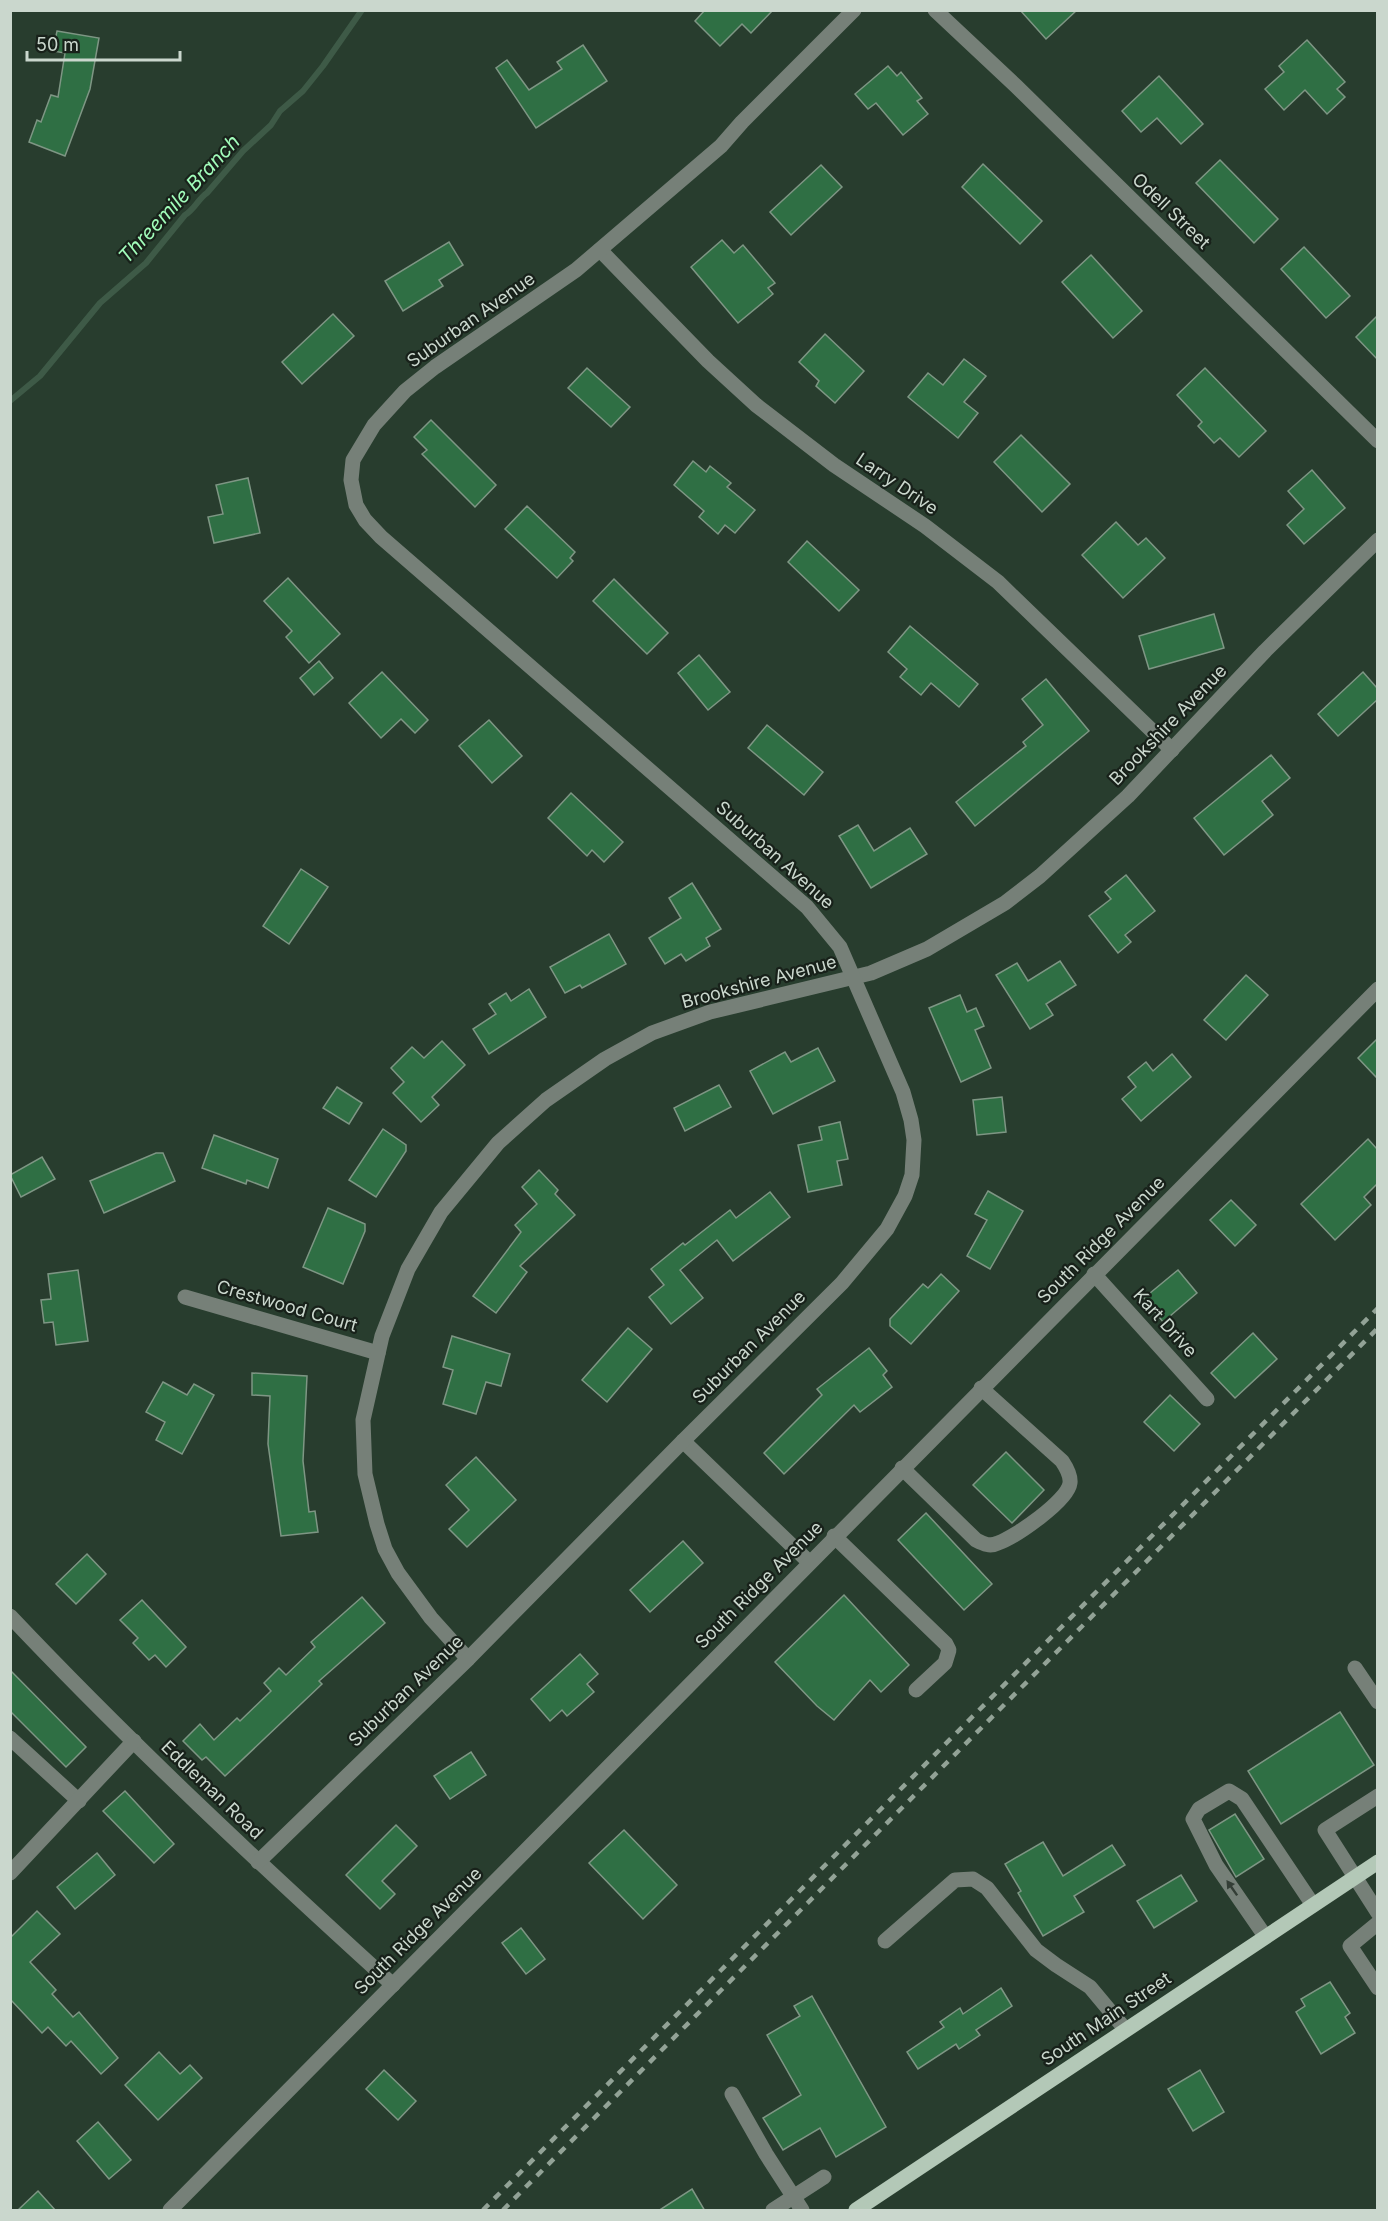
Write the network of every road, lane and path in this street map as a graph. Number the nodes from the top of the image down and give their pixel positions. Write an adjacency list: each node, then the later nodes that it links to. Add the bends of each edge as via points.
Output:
1 (854, 10): 3 (street, Suburban Avenue, via 720,146)
2 (935, 10): 4 (street, Odell Street)
3 (600, 250): 6 (street, Larry Drive, via 756,405 998,582); 7 (street, Suburban Avenue, via 405,391 374,425 353,460 351,480 356,505 381,537 807,907 840,947)
4 (1377, 441)
5 (1377, 540): 6 (street, Brookshire Avenue)
6 (1172, 750): 7 (street, Brookshire Avenue, via 1128,796 1005,903 927,949)
7 (852, 978): 11 (street, Brookshire Avenue, via 710,1012 652,1033 605,1059 546,1100 498,1143 441,1212 408,1269); 14 (street, Suburban Avenue, via 903,1092 911,1120 912,1175 905,1196 887,1229 842,1283)
8 (1377, 989): 9 (street, South Ridge Avenue)
9 (1094, 1274): 12 (street, South Ridge Avenue); 13 (street, Kart Drive)
10 (185, 1297): 11 (street, Crestwood Court)
11 (378, 1353): 19 (street, Brookshire Avenue, via 363,1420 364,1474 377,1524 398,1573)
12 (981, 1388): 15 (street, South Ridge Avenue); 15 (street, via 1062,1461 1070,1484 1062,1499 1046,1513 987,1546 976,1540)
13 (1207, 1399)
14 (683, 1441): 17 (street); 19 (street, Suburban Avenue)
15 (902, 1468): 16 (street, South Ridge Avenue)
16 (834, 1536): 17 (street, South Ridge Avenue); 21 (street, via 946,1644 949,1650 945,1663)
17 (808, 1562): 36 (street, South Ridge Avenue)
18 (12, 1621): 24 (street, Eddleman Road)
19 (468, 1659): 27 (street, Suburban Avenue)
20 (1355, 1668): 22 (street)
21 (916, 1690)
22 (1377, 1702)
23 (10, 1738): 26 (street)
24 (134, 1742): 26 (street); 27 (street, Eddleman Road)
25 (1377, 1796): 30 (street, via 1325,1830)
26 (79, 1801): 29 (street)
27 (258, 1862): 36 (street, Eddleman Road)
28 (1377, 1862): 30 (main road, South Main Street)
29 (10, 1873)
30 (1355, 1877): 31 (main road, South Main Street); 32 (street)
31 (1313, 1905): 34 (main road, South Main Street); 34 (street, one-way to 31, via 1212,1856 1193,1819 1199,1809 1229,1791 1242,1799)
32 (1377, 1913)
33 (1377, 1923): 37 (street, via 1350,1946)
34 (1265, 1936): 38 (main road, South Main Street)
35 (885, 1941): 38 (street, via 955,1880 973,1879 987,1888 1036,1950 1090,1986)
36 (393, 1985): 42 (street, South Ridge Avenue)
37 (1377, 1988)
38 (1125, 2029): 45 (main road, South Main Street)
39 (732, 2094): 41 (street)
40 (824, 2177): 41 (street)
41 (793, 2197): 43 (street); 44 (street)
42 (170, 2211)
43 (773, 2211)
44 (802, 2211)
45 (856, 2211)

